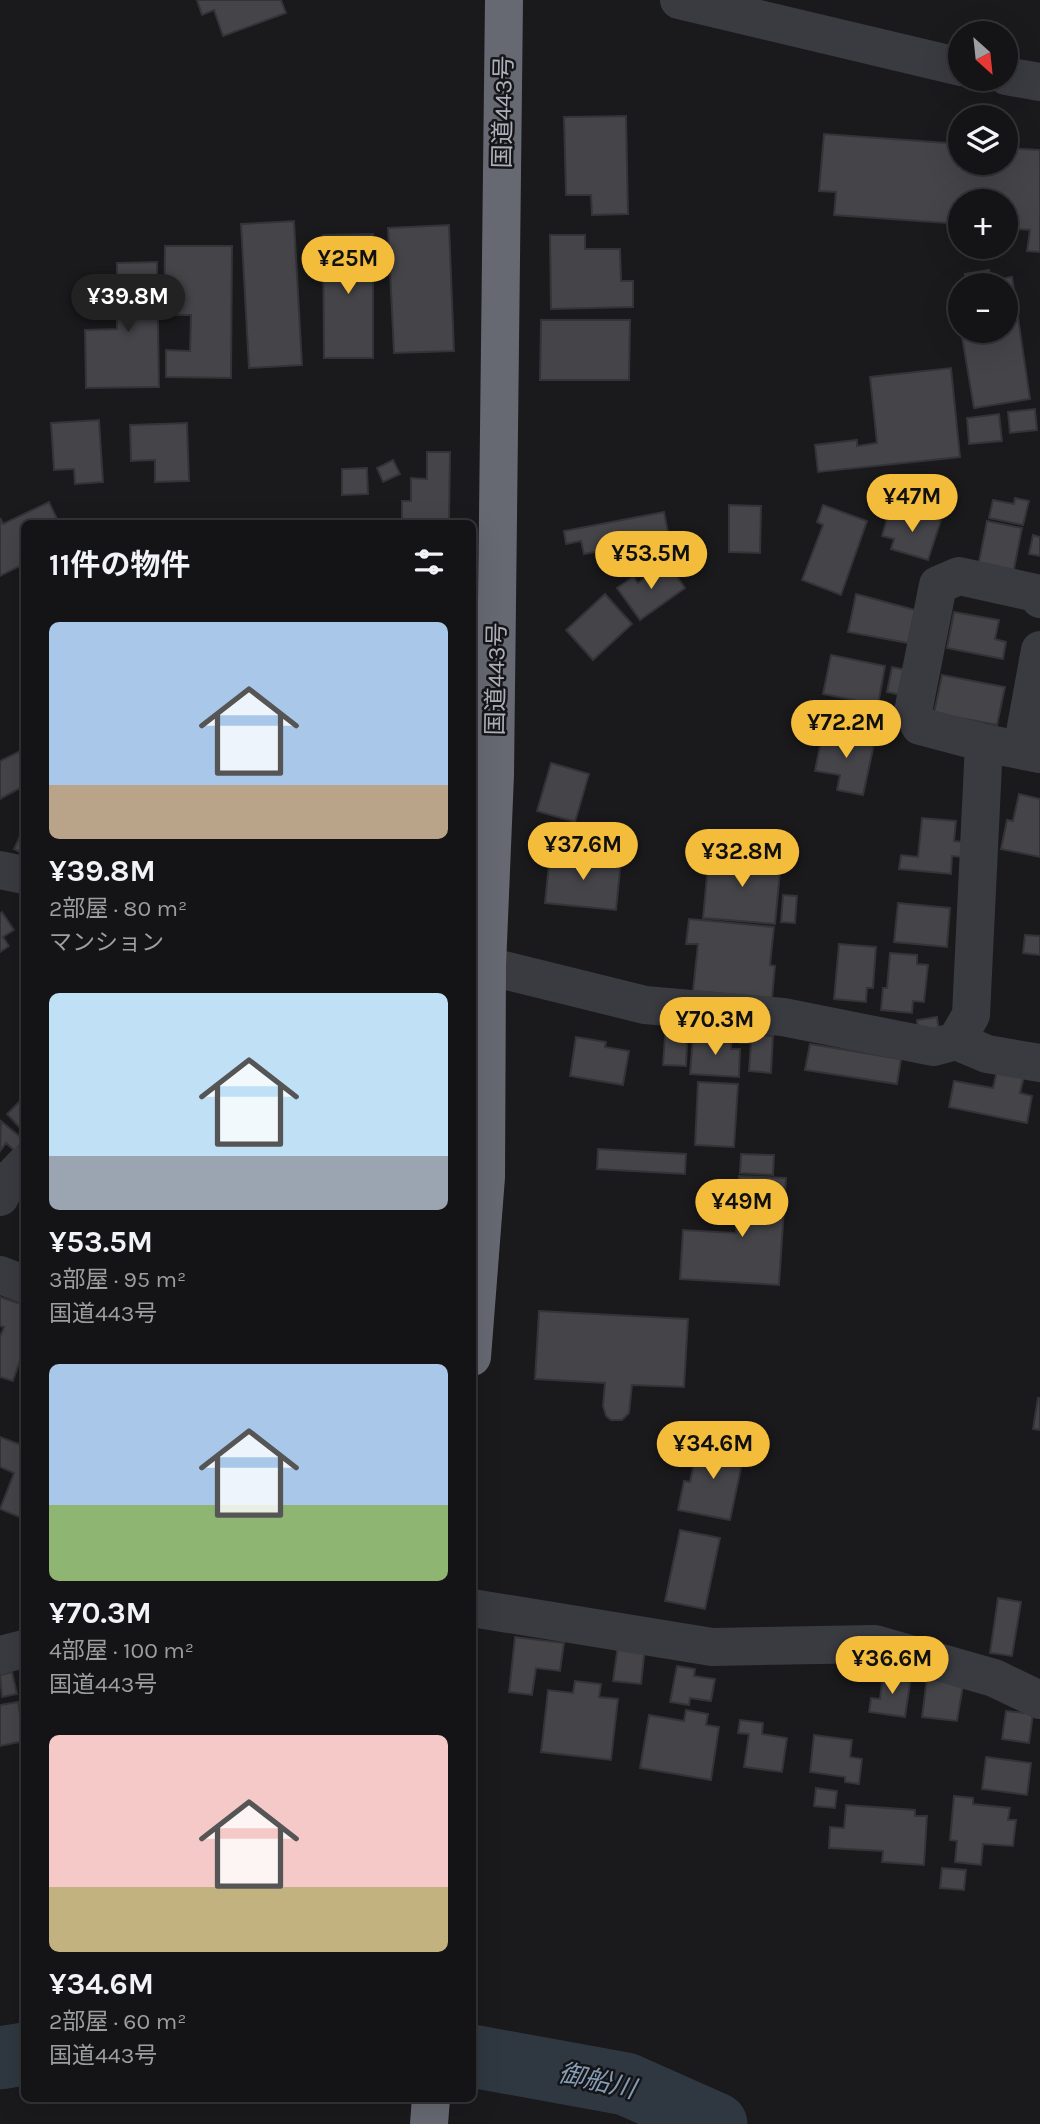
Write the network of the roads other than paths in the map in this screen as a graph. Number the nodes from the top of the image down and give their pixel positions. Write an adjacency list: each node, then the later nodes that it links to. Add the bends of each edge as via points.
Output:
1 (504, 0): 12 (highway, 国道443号, via 495,775)
2 (679, 0): 3 (street)
3 (948, 64)
4 (1018, 78): 5 (street)
5 (1040, 82)
6 (1040, 599): 8 (street, via 1036,593 959,576 938,585 913,712 920,726)
7 (1040, 650): 9 (street)
8 (984, 743): 9 (street); 13 (street, via 971,1015)
9 (1031, 752)
10 (0, 870): 11 (street)
11 (21, 874)
12 (487, 966): 13 (street, via 645,1005 783,1017 934,1047); 19 (highway, 国道443号, via 485,1177)
13 (956, 1041): 14 (street, via 987,1054)
14 (1040, 1063)
15 (21, 1168): 16 (street)
16 (0, 1197)
17 (0, 1275): 18 (street)
18 (21, 1283)
19 (476, 1302)
20 (476, 1609): 23 (street, via 712,1647 875,1644 994,1678)
21 (21, 1650): 22 (street)
22 (0, 1654)
23 (1040, 1700)
24 (431, 2102): 25 (highway)
25 (429, 2124)

